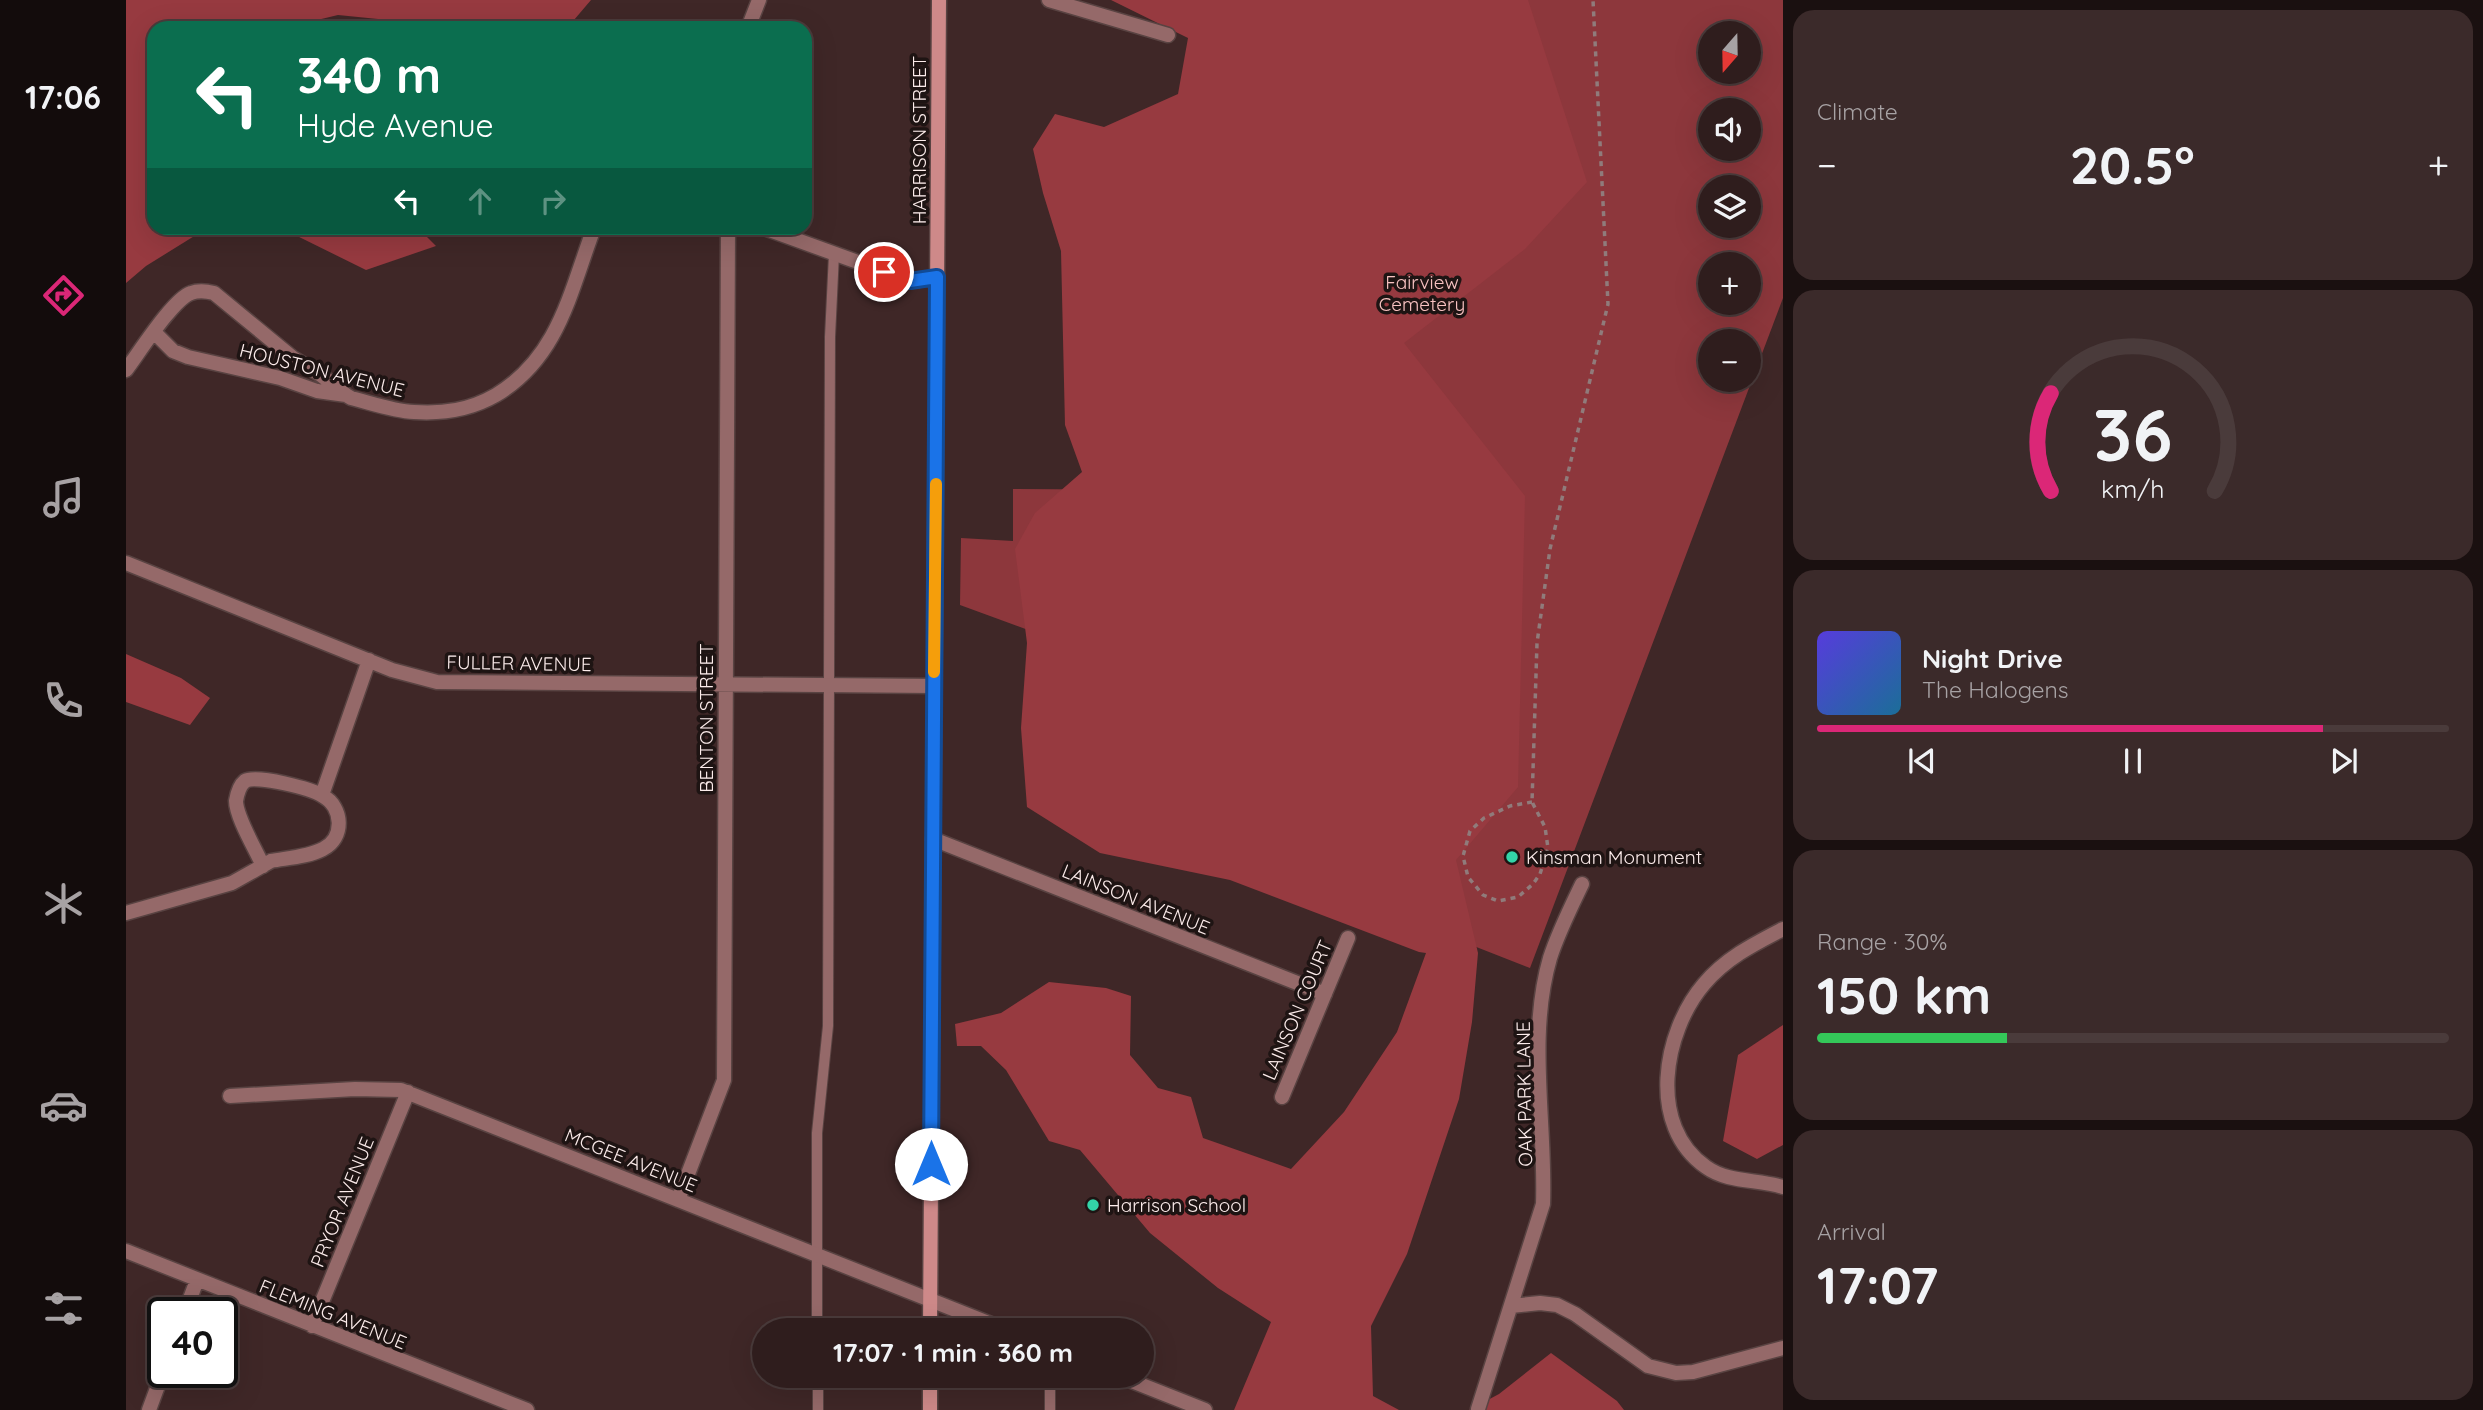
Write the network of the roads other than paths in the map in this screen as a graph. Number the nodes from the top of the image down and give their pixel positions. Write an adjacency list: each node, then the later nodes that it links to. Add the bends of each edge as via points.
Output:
1 (759, 0): 4 (street)
2 (939, 0): 10 (street, HARRISON STREET)
3 (1049, 0): 5 (street)
4 (751, 21)
5 (1168, 35)
6 (591, 235): 13 (street, HOUSTON AVENUE, via 558,326 536,363 516,383 481,403 452,412 411,412)
7 (728, 235): 16 (street, BENTON STREET)
8 (783, 235): 9 (street)
9 (834, 254): 10 (street, via 910,281); 17 (lane)
10 (937, 277): 18 (street, HARRISON STREET)
11 (154, 332): 12 (street); 13 (street, HOUSTON AVENUE, via 173,351 188,357); 13 (street, via 188,293 214,293)
12 (126, 370)
13 (346, 395)
14 (126, 563): 15 (street, FULLER AVENUE)
15 (369, 660): 16 (street, FULLER AVENUE, via 437,682); 19 (street)
16 (726, 684): 17 (street, FULLER AVENUE); 31 (street, BENTON STREET, via 724,1080)
17 (829, 685): 18 (street, FULLER AVENUE); 33 (lane, via 828,1026 817,1133)
18 (934, 686): 20 (street, HARRISON STREET)
19 (322, 794): 21 (street, via 337,811 334,841 324,849); 21 (street, via 256,778 244,782 236,802)
20 (933, 839): 26 (street, LAINSON AVENUE); 36 (street, HARRISON STREET)
21 (263, 866): 23 (street, via 233,883)
22 (1582, 884): 37 (street, OAK PARK LANE, via 1546,975 1539,1045 1543,1204)
23 (126, 913)
24 (1783, 929): 30 (street, via 1723,964 1692,999 1674,1040 1668,1087 1674,1126 1690,1154 1724,1176)
25 (1348, 938): 26 (street, LAINSON COURT)
26 (1325, 994): 29 (street, LAINSON COURT)
27 (408, 1092): 28 (street, MCGEE AVENUE, via 355,1089); 31 (street, MCGEE AVENUE); 41 (street, PRYOR AVENUE)
28 (230, 1096)
29 (1282, 1097)
30 (1783, 1187)
31 (678, 1199): 33 (street, MCGEE AVENUE)
32 (126, 1251): 34 (street, FLEMING AVENUE)
33 (816, 1256): 36 (street, MCGEE AVENUE); 38 (lane)
34 (197, 1280): 35 (street); 41 (street, FLEMING AVENUE)
35 (191, 1297)
36 (930, 1300): 39 (street, HARRISON STREET); 40 (street, MCGEE AVENUE)
37 (1511, 1306): 42 (street, via 1557,1306 1648,1366 1676,1373); 48 (street, OAK PARK LANE)
38 (817, 1318)
39 (930, 1318)
40 (976, 1318)
41 (312, 1326): 50 (street, FLEMING AVENUE)
42 (1783, 1348)
43 (157, 1388): 49 (street)
44 (818, 1388): 51 (lane)
45 (930, 1388): 52 (street)
46 (1050, 1388): 53 (lane)
47 (1149, 1388): 54 (street)
48 (1478, 1409)
49 (149, 1410)
50 (527, 1410)
51 (818, 1410)
52 (930, 1410)
53 (1050, 1410)
54 (1205, 1410)

